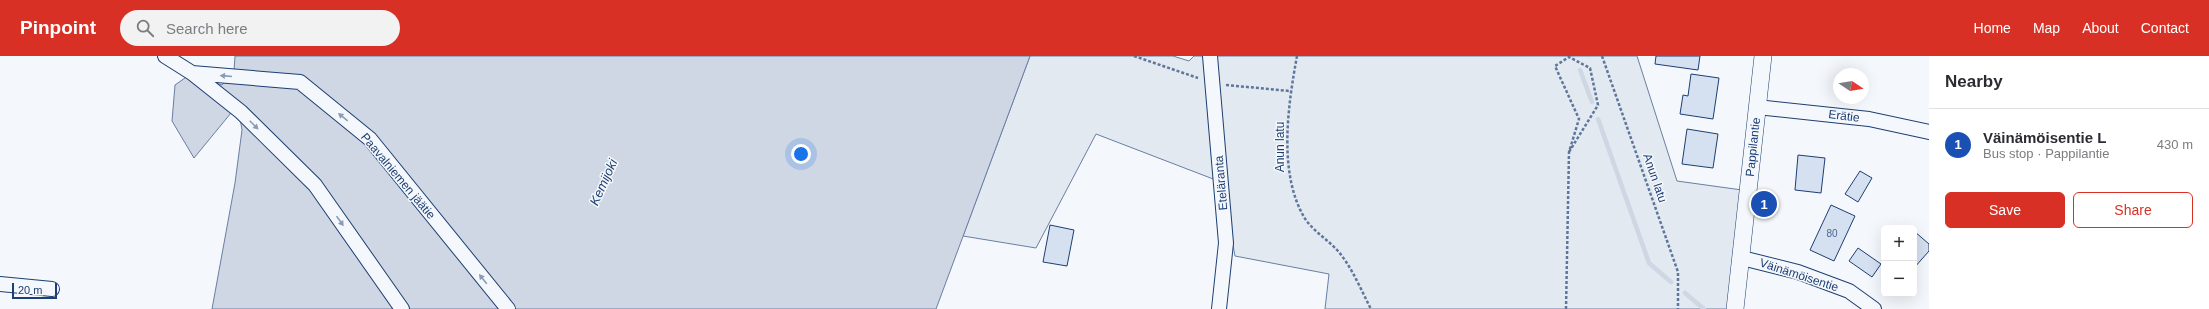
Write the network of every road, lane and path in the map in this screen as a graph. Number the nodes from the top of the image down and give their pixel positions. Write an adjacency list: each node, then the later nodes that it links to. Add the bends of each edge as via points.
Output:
1 (165, 56): 7 (street, Paavalniemen jäätie)
2 (1134, 56): 8 (path)
3 (1210, 56): 8 (street, Eteläranta)
4 (1297, 56): 9 (path, Anun latu)
5 (1602, 56): 21 (path, Anun latu, via 1678,272)
6 (1763, 56): 10 (street, Pappilantie)
7 (192, 73): 16 (street, Paavalniemen jäätie, one-way to 16, via 241,112 315,185); 17 (street, Paavalniemen jäätie, one-way to 7, via 370,139 300,82)
8 (1212, 83): 9 (path); 18 (street, Eteläranta, via 1226,243)
9 (1290, 91): 19 (path, Anun latu, via 1288,170 1293,194 1305,218 1342,256)
10 (1757, 107): 11 (street, Erätie, via 1869,120); 13 (street, Pappilantie)
11 (1929, 132)
12 (1569, 152): 12 (path, via 1598,105 1590,68 1569,57 1555,66 1579,119); 20 (path)
13 (1742, 258): 22 (street, Pappilantie); 23 (street, Väinämöisentie, via 1798,272 1849,291)
14 (0, 284): 15 (street)
15 (52, 290)
16 (402, 309)
17 (508, 309)
18 (1219, 309)
19 (1371, 309)
20 (1566, 309)
21 (1678, 309)
22 (1736, 309)
23 (1874, 309)

